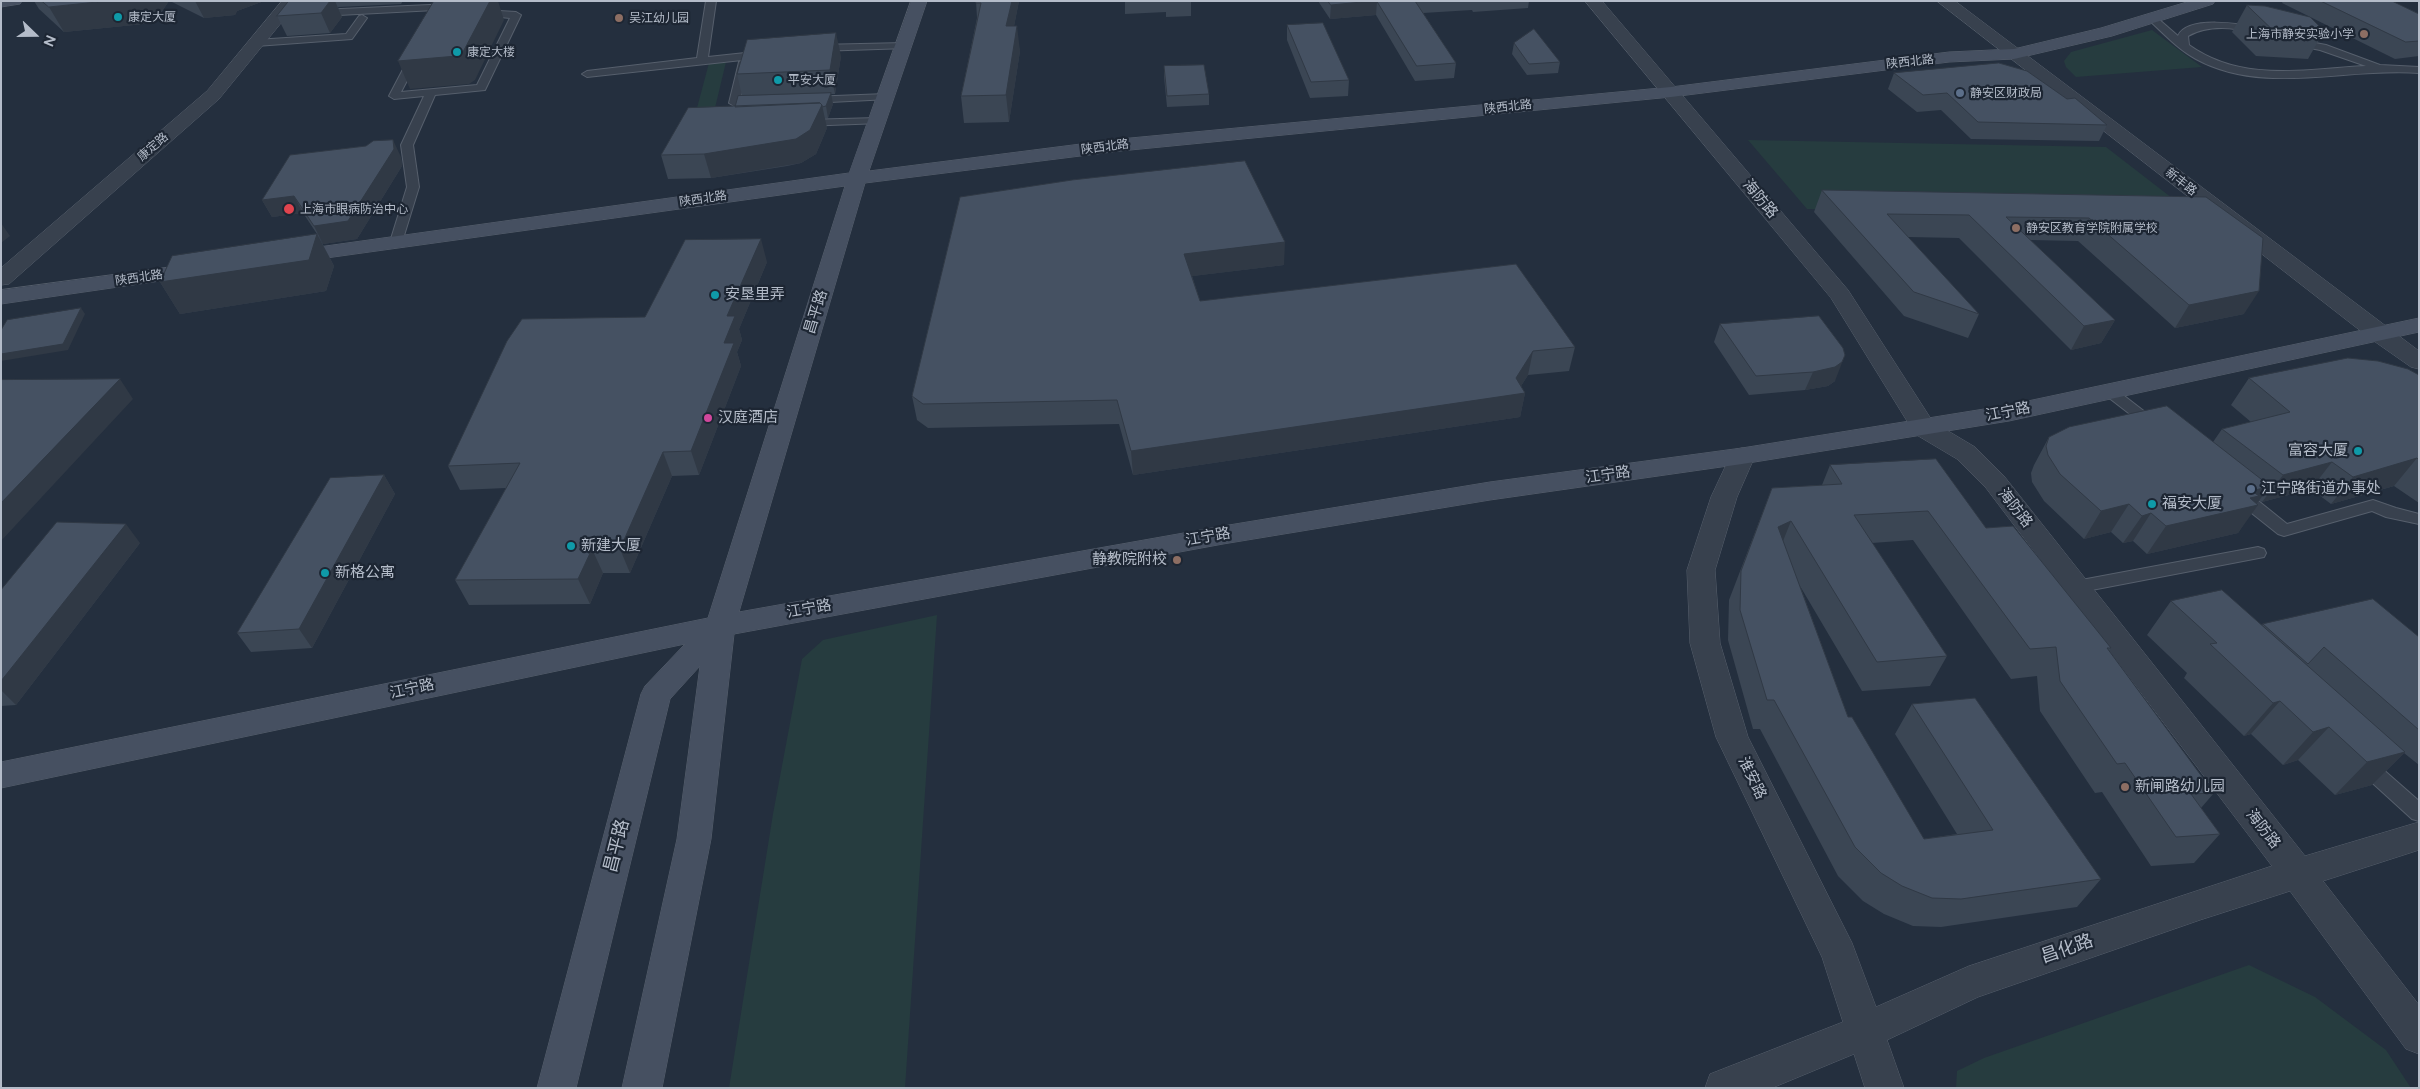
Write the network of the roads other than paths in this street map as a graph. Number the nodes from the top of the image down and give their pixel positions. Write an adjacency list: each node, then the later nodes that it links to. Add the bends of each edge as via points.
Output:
1 (14, 1): 8 (main road)
2 (409, 1): 9 (lane, via 310,11)
3 (711, 1): 23 (lane)
4 (919, 1): 17 (main road, 昌平路)
5 (1593, 1): 28 (street, 海防路)
6 (1945, 1): 21 (street, 新丰路)
7 (2207, 1): 13 (main road, 陕西北路)
8 (1, 2)
9 (461, 6)
10 (287, 10): 16 (street, 康定路)
11 (475, 13): 29 (lane, via 516,15 481,88)
12 (362, 18): 16 (lane, via 349,37)
13 (2152, 18): 15 (lane); 21 (main road, 陕西北路)
14 (2268, 33): 15 (lane, via 2220,26 2199,27)
15 (2184, 40): 27 (lane, via 2206,60 2239,71 2272,76)
16 (256, 43): 39 (street, 康定路, via 213,95)
17 (904, 46): 19 (lane); 30 (main road, 昌平路)
18 (420, 47): 29 (lane, via 394,96)
19 (808, 50)
20 (772, 54): 22 (lane)
21 (2014, 54): 28 (main road, 陕西北路, via 1940,58); 42 (street, 新丰路)
22 (746, 56): 23 (lane); 32 (lane, via 734,102)
23 (702, 61): 26 (lane)
24 (2380, 68): 25 (lane); 27 (lane); 27 (lane, via 2322,47 2288,40 2303,47 2317,60 2316,69)
25 (2419, 70)
26 (587, 74)
27 (2302, 75)
28 (1671, 92): 35 (main road, 陕西北路, via 1120,145); 45 (street, 海防路, via 1840,295)
29 (431, 93): 36 (lane, via 407,145 413,187)
30 (886, 97): 31 (lane); 33 (main road, 昌平路)
31 (800, 100)
32 (772, 101)
33 (877, 121): 34 (lane); 35 (main road, 昌平路)
34 (788, 123)
35 (857, 178): 36 (main road, 陕西北路); 52 (main road, 昌平路)
36 (396, 242): 37 (main road, 陕西北路)
37 (268, 260)
38 (218, 267): 40 (main road, 陕西北路)
39 (1, 279)
40 (1, 297)
41 (2419, 325): 42 (main road, 江宁路)
42 (2379, 334): 43 (street, 新丰路); 44 (main road, 江宁路)
43 (2419, 362)
44 (2110, 390): 45 (main road, 江宁路); 46 (lane)
45 (1924, 428): 47 (main road, 江宁路); 51 (street, 海防路, via 1966,453 1995,482)
46 (2163, 433)
47 (1742, 456): 52 (main road, 江宁路, via 1490,491 1223,534); 58 (street, 淮安路, via 1724,497 1701,570 1705,643 1732,737 1839,955)
48 (2231, 488): 49 (lane, via 2284,530 2373,506)
49 (2419, 519)
50 (2258, 552): 51 (lane)
51 (2076, 587): 57 (street, 海防路)
52 (720, 626): 54 (main road, 江宁路); 60 (main road, 昌平路, via 656,694); 61 (main road, 昌平路, via 694,839)
53 (2353, 753): 55 (lane)
54 (1, 775)
55 (2419, 813)
56 (2419, 836): 57 (street, 昌化路)
57 (2297, 873): 58 (street, 昌化路, via 1969,983); 59 (street, 海防路)
58 (1865, 1030): 62 (street, 昌化路); 63 (street, 淮安路)
59 (2419, 1036)
60 (556, 1088)
61 (642, 1088)
62 (1724, 1088)
63 (1885, 1088)

